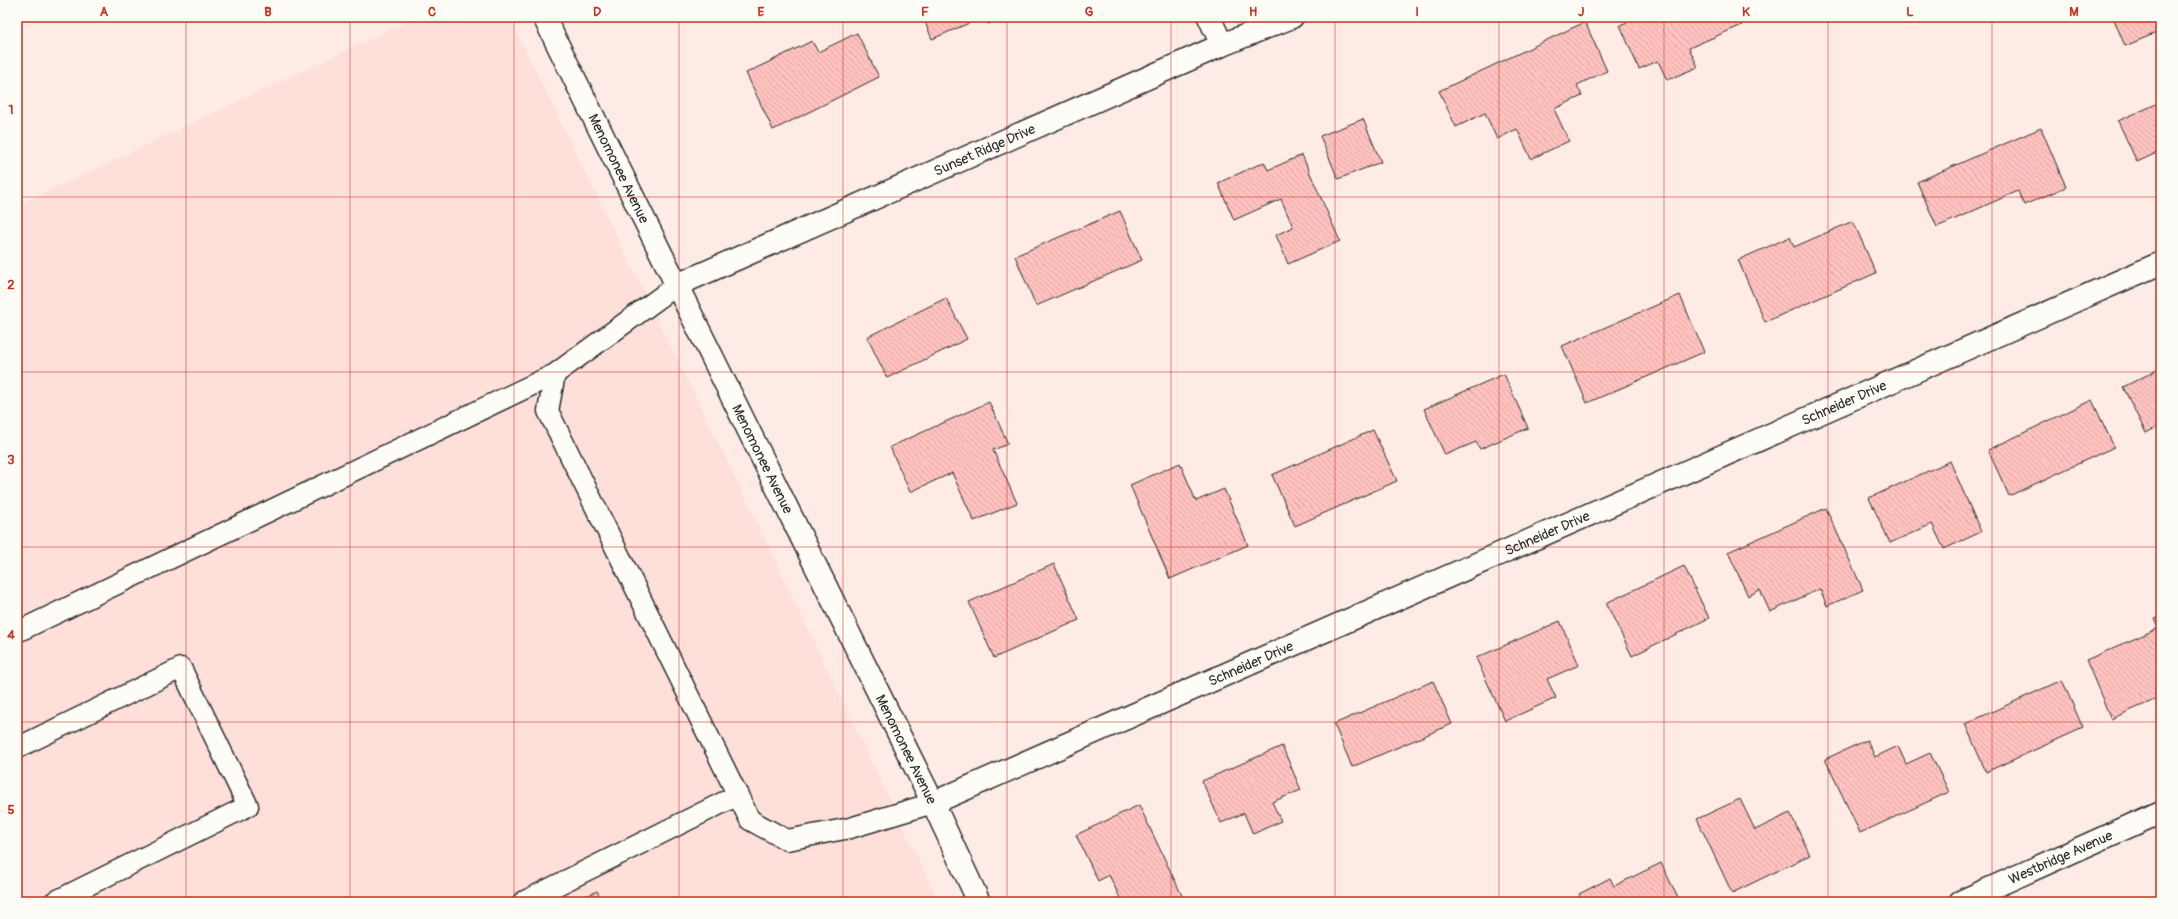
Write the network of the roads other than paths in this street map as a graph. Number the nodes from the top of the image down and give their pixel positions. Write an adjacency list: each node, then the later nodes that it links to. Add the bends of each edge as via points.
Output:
1 (544, 17): 6 (street, Menomonee Avenue)
2 (1209, 17): 4 (street)
3 (1292, 17): 4 (street, Sunset Ridge Drive)
4 (1222, 45): 6 (street, Sunset Ridge Drive)
5 (2161, 263): 11 (street, Schneider Drive)
6 (677, 285): 7 (lane); 11 (street, Menomonee Avenue)
7 (555, 374): 8 (lane); 10 (lane, via 548,411)
8 (17, 632)
9 (17, 748): 13 (lane, via 181,668 248,806)
10 (738, 795): 11 (lane, via 750,820 787,840 850,828); 14 (lane)
11 (933, 803): 15 (street, Menomonee Avenue)
12 (2161, 812): 16 (street, Westbridge Avenue)
13 (54, 902)
14 (523, 902)
15 (979, 902)
16 (1960, 902)

